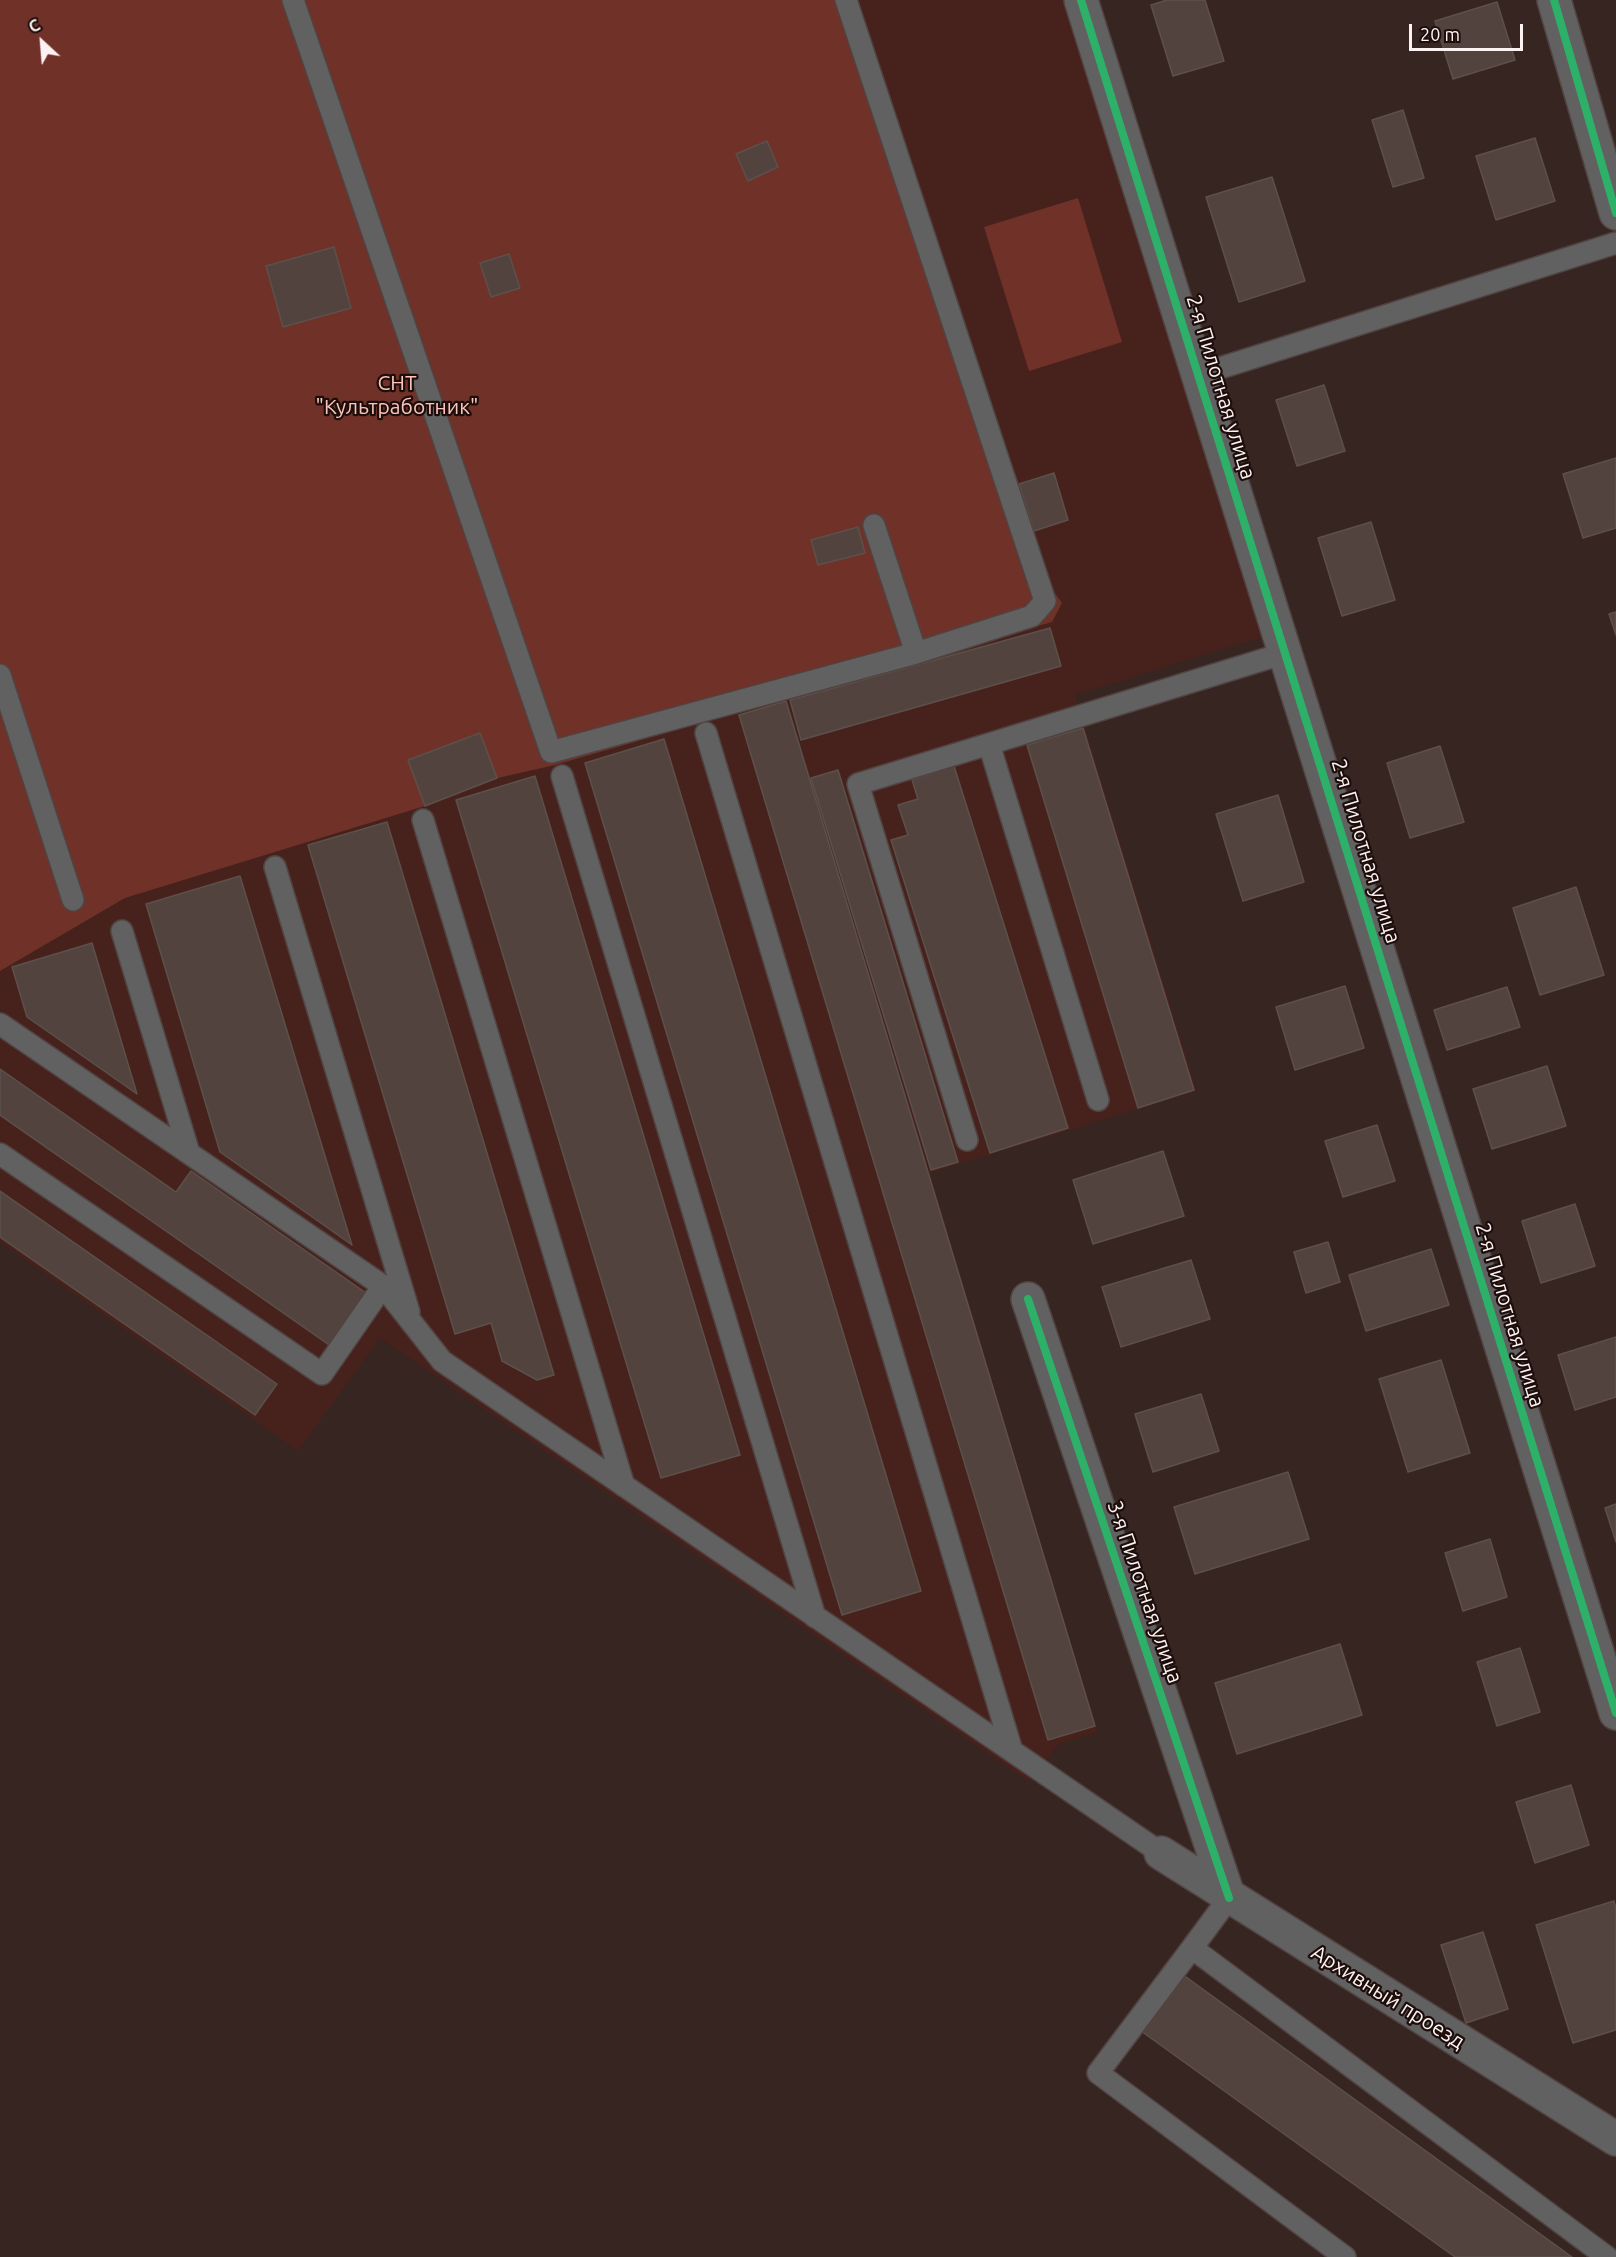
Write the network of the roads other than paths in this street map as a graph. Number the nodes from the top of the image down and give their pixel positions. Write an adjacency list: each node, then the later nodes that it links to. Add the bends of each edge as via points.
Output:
1 (293, 0): 9 (lane, via 551,752)
2 (846, 0): 9 (lane, via 1045,601 1032,616)
3 (1081, 0): 7 (street, 2-я Пилотная улица)
4 (1554, 0): 5 (street)
5 (1616, 213)
6 (1616, 243): 7 (lane)
7 (1198, 375): 10 (street, 2-я Пилотная улица)
8 (874, 525): 9 (lane)
9 (916, 653)
10 (1285, 653): 13 (lane); 29 (street, 2-я Пилотная улица)
11 (0, 675): 17 (lane)
12 (706, 733): 30 (lane)
13 (989, 744): 20 (lane); 21 (lane, via 858,784)
14 (562, 776): 28 (lane)
15 (423, 820): 27 (lane)
16 (275, 867): 26 (lane)
17 (73, 900)
18 (122, 931): 22 (lane)
19 (0, 1024): 22 (lane)
20 (1098, 1100)
21 (967, 1140)
22 (189, 1153): 24 (lane)
23 (0, 1154): 24 (lane, via 322,1374)
24 (382, 1286): 26 (lane)
25 (1028, 1299): 32 (street, 3-я Пилотная улица)
26 (413, 1324): 27 (lane, via 442,1361)
27 (624, 1486): 28 (lane)
28 (815, 1617): 30 (lane)
29 (1616, 1713)
30 (1012, 1751): 31 (lane)
31 (1161, 1853): 32 (street, Архивный проезд)
32 (1228, 1898): 33 (lane); 34 (street, Архивный проезд)
33 (1192, 1948): 35 (lane, via 1098,2073); 36 (lane)
34 (1616, 2139)
35 (1345, 2257)
36 (1607, 2257)

